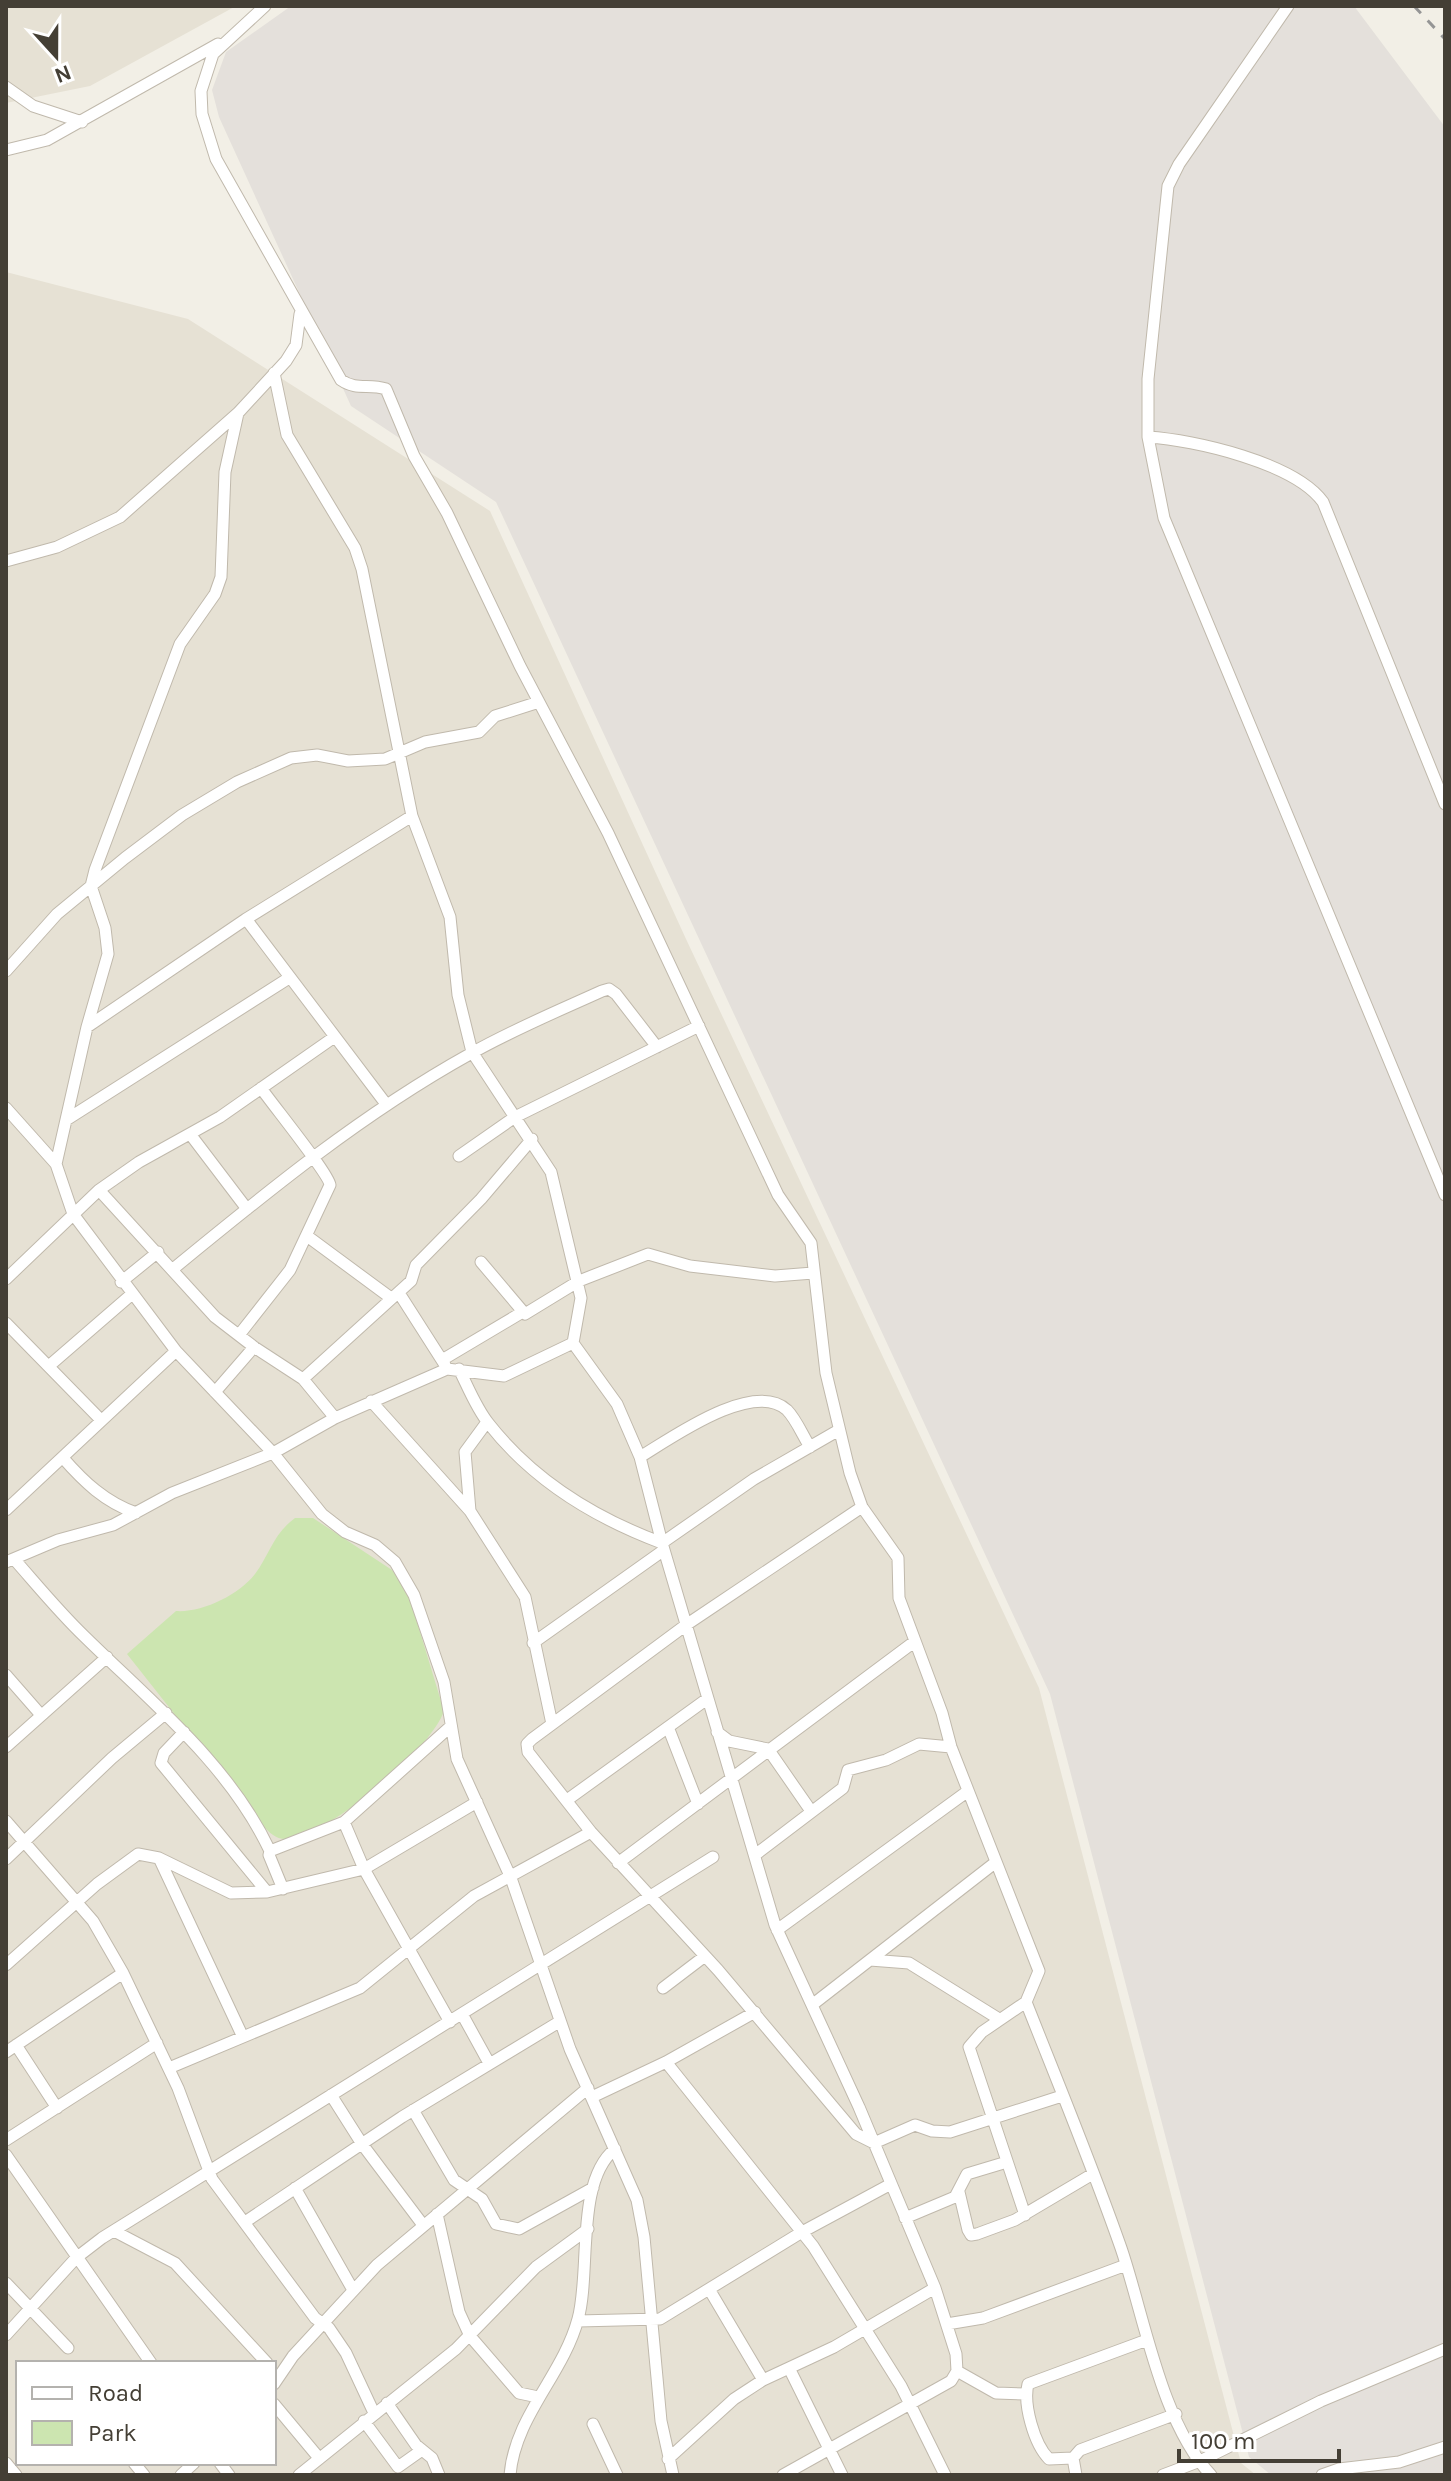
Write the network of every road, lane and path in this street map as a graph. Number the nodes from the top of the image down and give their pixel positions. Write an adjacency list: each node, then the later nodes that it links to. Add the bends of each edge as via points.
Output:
1 (265, 6): 3 (street)
2 (1288, 6): 10 (street, via 1168,186 1148,379)
3 (225, 40): 5 (street); 7 (street, via 205,71 202,114 216,159)
4 (6, 87): 5 (street, via 33,106)
5 (82, 122): 6 (street, via 47,140)
6 (6, 150)
7 (300, 314): 8 (street, via 296,345); 12 (street, via 341,380 352,388 386,389 414,456)
8 (274, 373): 9 (street); 13 (street, via 287,435 355,548)
9 (238, 413): 11 (street, via 120,517 57,547); 16 (street, via 225,472 221,577 180,644)
10 (1148, 437): 14 (street, via 1237,456 1314,489); 36 (street, via 1164,518)
11 (6, 561)
12 (539, 702): 13 (street, via 495,716 479,732); 20 (street)
13 (400, 752): 15 (street); 16 (street, via 385,759 348,761 317,755 272,765 182,815)
14 (1445, 804)
15 (412, 816): 17 (street); 24 (street, via 450,917 458,995)
16 (91, 886): 18 (street, via 57,914); 21 (street, via 108,954)
17 (246, 919): 19 (street); 21 (street)
18 (6, 971)
19 (289, 978): 22 (street); 29 (street)
20 (699, 1026): 23 (street); 43 (street, via 778,1195 811,1243)
21 (87, 1027): 29 (street)
22 (333, 1038): 25 (street); 26 (street)
23 (657, 1047): 24 (street, via 609,989); 28 (street)
24 (472, 1052): 26 (street); 28 (street)
25 (261, 1088): 30 (street); 33 (street)
26 (386, 1104): 33 (street)
27 (6, 1108): 34 (street)
28 (515, 1117): 31 (street); 32 (street)
29 (66, 1120): 34 (street)
30 (190, 1134): 35 (street); 37 (street)
31 (532, 1139): 45 (street, via 551,1172); 48 (street, via 416,1265 411,1281)
32 (459, 1156)
33 (310, 1157): 37 (street); 39 (street, via 327,1173 330,1185)
34 (56, 1164): 38 (street)
35 (99, 1190): 38 (street); 40 (street)
36 (1445, 1195)
37 (247, 1209): 42 (street)
38 (73, 1214): 44 (street); 46 (street)
39 (307, 1236): 48 (street); 51 (street, via 290,1270)
40 (158, 1252): 42 (street); 46 (street)
41 (481, 1262): 49 (street)
42 (173, 1269): 51 (street, via 215,1317)
43 (813, 1273): 45 (street, via 775,1276 690,1266 648,1254); 63 (street)
44 (6, 1279)
45 (579, 1281): 49 (street, via 529,1314); 52 (street)
46 (121, 1282): 47 (street)
47 (132, 1294): 54 (street); 55 (street)
48 (395, 1295): 56 (street); 57 (street)
49 (521, 1313): 56 (street)
50 (6, 1323): 55 (street)
51 (239, 1335): 53 (street)
52 (573, 1343): 56 (street, via 504,1376); 66 (street, via 617,1404)
53 (254, 1347): 57 (street); 58 (street)
54 (176, 1351): 58 (street); 61 (street)
55 (50, 1365): 61 (street)
56 (449, 1366): 59 (street); 62 (street)
57 (303, 1379): 60 (street)
58 (215, 1392): 65 (street)
59 (371, 1401): 60 (street); 70 (street)
60 (335, 1418): 65 (street)
61 (100, 1419): 67 (street)
62 (487, 1422): 70 (street, via 465,1452); 72 (street, via 525,1466 601,1517)
63 (839, 1430): 64 (street); 68 (street)
64 (810, 1447): 66 (street, via 788,1411 758,1403 715,1413); 72 (street, via 754,1479)
65 (273, 1453): 71 (street); 83 (street, via 322,1514 395,1562 414,1595 433,1648)
66 (640, 1457): 72 (street)
67 (63, 1458): 69 (street); 71 (street, via 107,1500)
68 (862, 1507): 74 (street); 75 (street, via 898,1558 899,1598)
69 (6, 1510)
70 (470, 1511): 76 (street, via 525,1597)
71 (136, 1513): 73 (street)
72 (663, 1547): 74 (street); 76 (street)
73 (10, 1561): 77 (street)
74 (686, 1625): 79 (street); 82 (street)
75 (914, 1642): 88 (street); 89 (street)
76 (533, 1643): 82 (street)
77 (107, 1657): 80 (street); 81 (street)
78 (6, 1675): 81 (street)
79 (707, 1699): 84 (street); 86 (street)
80 (166, 1713): 85 (street); 99 (street)
81 (41, 1715): 87 (street)
82 (552, 1724): 92 (street, via 527,1744 528,1752)
83 (451, 1726): 93 (street, via 457,1759); 97 (street)
84 (668, 1727): 92 (street); 94 (street)
85 (184, 1732): 100 (street, via 256,1820); 110 (street, via 161,1763)
86 (717, 1732): 89 (street, via 729,1741); 90 (street)
87 (6, 1747)
88 (951, 1747): 91 (street); 95 (street, via 919,1744 880,1762 856,1766 848,1770 843,1788)
89 (768, 1749): 90 (street); 95 (street)
90 (732, 1779): 94 (street); 101 (street)
91 (968, 1791): 105 (street); 113 (street)
92 (567, 1800): 98 (street)
93 (477, 1802): 107 (street); 108 (street)
94 (698, 1804): 106 (street)
95 (811, 1811): 101 (street)
96 (6, 1821): 99 (street)
97 (344, 1822): 100 (street); 107 (street)
98 (591, 1832): 106 (street); 108 (street)
99 (26, 1842): 104 (street); 112 (street)
100 (270, 1851): 109 (street)
101 (755, 1855): 113 (street)
102 (713, 1857): 111 (street)
103 (159, 1858): 110 (street, via 231,1893); 112 (street, via 138,1854); 128 (street)
104 (6, 1859)
105 (996, 1862): 116 (street); 121 (street, via 1039,1971)
106 (618, 1863): 111 (street)
107 (364, 1869): 109 (street); 114 (street)
108 (511, 1878): 114 (street, via 474,1896); 118 (street)
109 (283, 1889): 110 (street)
110 (267, 1892)
111 (650, 1897): 115 (street); 118 (street)
112 (79, 1900): 117 (street); 119 (street)
113 (777, 1930): 122 (street)
114 (410, 1946): 126 (street); 128 (street, via 360,1988)
115 (705, 1956): 120 (street); 123 (street)
116 (870, 1960): 122 (street); 125 (street, via 909,1963)
117 (6, 1965)
118 (542, 1966): 124 (street); 127 (street)
119 (123, 1973): 129 (street); 130 (street)
120 (663, 1988)
121 (1026, 2002): 125 (street); 136 (street)
122 (812, 2005): 141 (street)
123 (755, 2012): 131 (street); 141 (street, via 846,2125)
124 (462, 2014): 126 (street); 132 (street)
125 (999, 2019): 139 (street, via 969,2047)
126 (450, 2022): 135 (street)
127 (559, 2022): 132 (street); 134 (street)
128 (242, 2035): 133 (street)
129 (157, 2043): 133 (street); 137 (street)
130 (11, 2048): 137 (street)
131 (666, 2062): 134 (street); 160 (street)
132 (489, 2063): 138 (street)
133 (169, 2068): 146 (street)
134 (590, 2093): 143 (street); 151 (street)
135 (331, 2095): 142 (street); 146 (street)
136 (1062, 2096): 139 (street); 147 (street)
137 (57, 2108): 140 (street)
138 (413, 2110): 142 (street); 151 (street, via 446,2168)
139 (992, 2119): 141 (street, via 943,2133 915,2125); 145 (street)
140 (6, 2140)
141 (874, 2143): 148 (street)
142 (362, 2144): 149 (street); 157 (street)
143 (615, 2149): 150 (street); 168 (street, via 640,2210)
144 (6, 2155): 161 (street)
145 (1007, 2162): 152 (street, via 967,2174); 154 (street)
146 (208, 2172): 156 (street); 159 (street)
147 (1091, 2175): 154 (street); 162 (street)
148 (891, 2184): 155 (street); 160 (street)
149 (295, 2188): 156 (street); 166 (street)
150 (593, 2188): 151 (street, via 514,2230 491,2221 482,2199); 158 (street)
151 (469, 2190): 153 (street)
152 (959, 2192): 154 (street, via 971,2235); 155 (street)
153 (437, 2214): 157 (street); 174 (street, via 459,2312)
154 (1025, 2215)
155 (905, 2218): 164 (street)
156 (245, 2222): 170 (street)
157 (423, 2225): 166 (street)
158 (588, 2229): 169 (street); 174 (street, via 536,2267)
159 (114, 2231): 161 (street); 179 (street, via 175,2263)
160 (802, 2232): 165 (street); 172 (street)
161 (76, 2258): 167 (street); 178 (street)
162 (1126, 2265): 171 (street, via 983,2318); 175 (street)
163 (6, 2283): 167 (street)
164 (935, 2288): 171 (street); 172 (street)
165 (709, 2289): 168 (street); 183 (street)
166 (353, 2290): 170 (street)
167 (30, 2310): 173 (street); 176 (street)
168 (652, 2320): 169 (street); 198 (street)
169 (578, 2321): 185 (street)
170 (322, 2323): 182 (street); 189 (street, via 346,2353)
171 (947, 2324): 181 (street)
172 (863, 2327): 180 (street); 188 (street)
173 (6, 2335)
174 (470, 2336): 185 (street, via 509,2385); 186 (street)
175 (1147, 2340): 184 (street, via 1033,2380); 190 (street)
176 (68, 2348)
177 (1445, 2349): 199 (street, via 1321,2401)
178 (150, 2361)
179 (265, 2361)
180 (789, 2368): 183 (street); 194 (street)
181 (957, 2371): 184 (street, via 989,2391); 188 (street, via 951,2381)
182 (276, 2377)
183 (763, 2380): 198 (street)
184 (1025, 2394): 197 (street, via 1043,2453 1049,2459)
185 (538, 2397): 204 (street, via 513,2451)
186 (387, 2403): 189 (street); 195 (street)
187 (276, 2406): 196 (street)
188 (911, 2406): 194 (street); 209 (street)
189 (374, 2413): 191 (street)
190 (1176, 2414): 197 (street, via 1080,2450); 199 (street)
191 (364, 2421): 195 (street, via 398,2467); 196 (street)
192 (593, 2424): 205 (street)
193 (1445, 2447): 213 (street, via 1399,2462)
194 (832, 2449): 207 (street); 208 (street)
195 (422, 2450): 203 (street)
196 (319, 2458): 202 (street)
197 (1073, 2458): 210 (street)
198 (668, 2459): 206 (street)
199 (1200, 2461): 211 (street); 212 (street)
200 (6, 2463): 201 (street)
201 (16, 2475)
202 (299, 2475)
203 (439, 2475)
204 (510, 2475)
205 (617, 2475)
206 (673, 2475)
207 (783, 2475)
208 (842, 2475)
209 (945, 2475)
210 (1076, 2475)
211 (1163, 2475)
212 (1211, 2475)
213 (1322, 2475)

